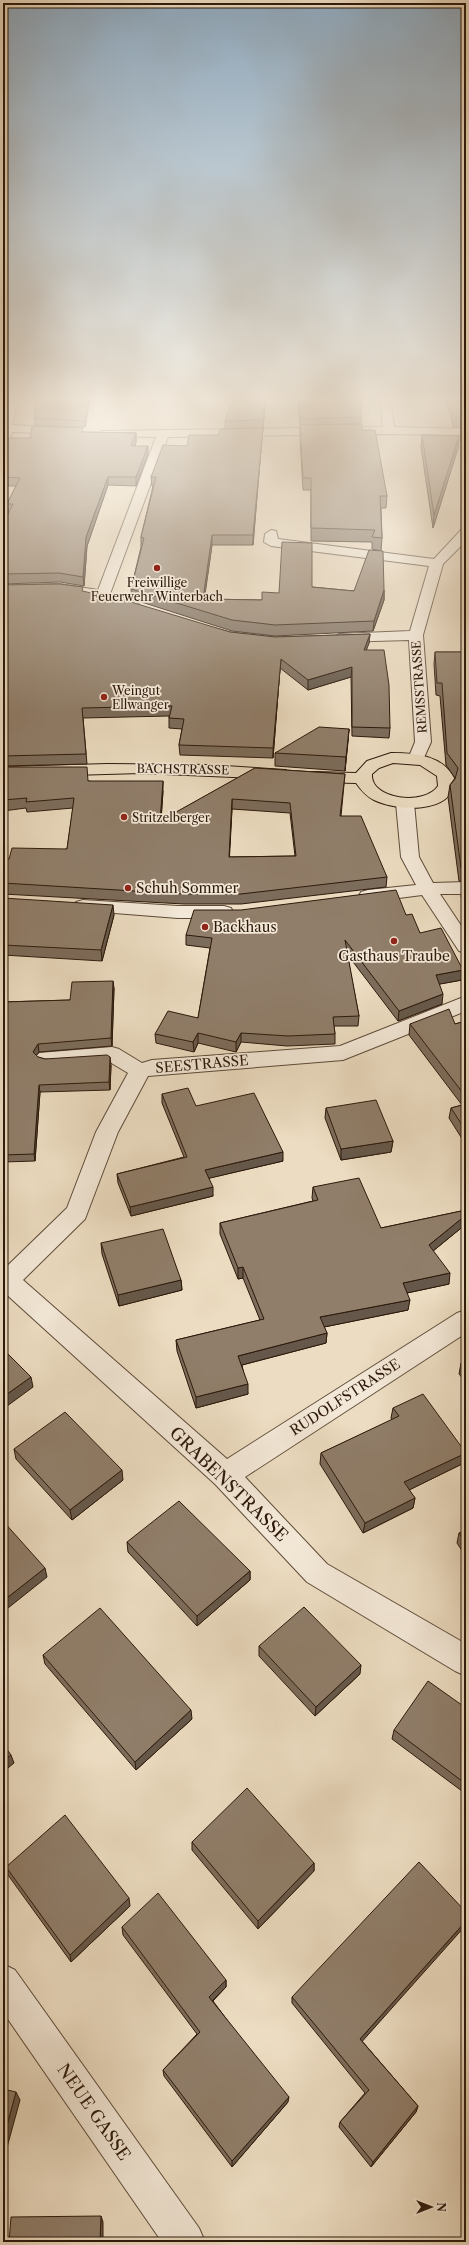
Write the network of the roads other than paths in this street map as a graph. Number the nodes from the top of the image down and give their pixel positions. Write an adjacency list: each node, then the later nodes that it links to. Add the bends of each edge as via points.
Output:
1 (138, 502): 6 (street)
2 (466, 533): 4 (street, REMSSTRASSE)
3 (271, 534): 4 (street, via 270,542)
4 (438, 563): 8 (street, REMSSTRASSE)
5 (3, 590): 6 (street, via 60,588)
6 (103, 595): 7 (street)
7 (148, 611)
8 (416, 635): 9 (street); 10 (street, REMSSTRASSE, via 423,742)
9 (322, 639)
10 (416, 759): 12 (main road, via 380,761 365,771); 13 (main road, via 439,768 454,784 430,800)
11 (3, 772): 12 (main road, BACHSTRASSE, via 106,768 228,770)
12 (363, 778): 13 (main road, via 364,785 370,792 391,802)
13 (405, 803): 15 (street, via 410,857)
14 (466, 888): 15 (street)
15 (427, 889): 16 (street); 19 (street)
16 (350, 898)
17 (65, 905): 18 (street, via 178,912)
18 (241, 912)
19 (466, 947)
20 (466, 1003): 22 (street, SEESTRASSE, via 343,1053 152,1067)
21 (46, 1058): 22 (street, via 112,1054)
22 (140, 1071): 23 (street, SEESTRASSE, via 107,1132 77,1213)
23 (6, 1284): 25 (street, GRABENSTRASSE)
24 (466, 1320): 25 (street, RUDOLFSTRASSE)
25 (225, 1475): 26 (street, GRABENSTRASSE, via 317,1573)
26 (466, 1661)
27 (3, 1982): 28 (street, NEUE GASSE)
28 (185, 2242)

